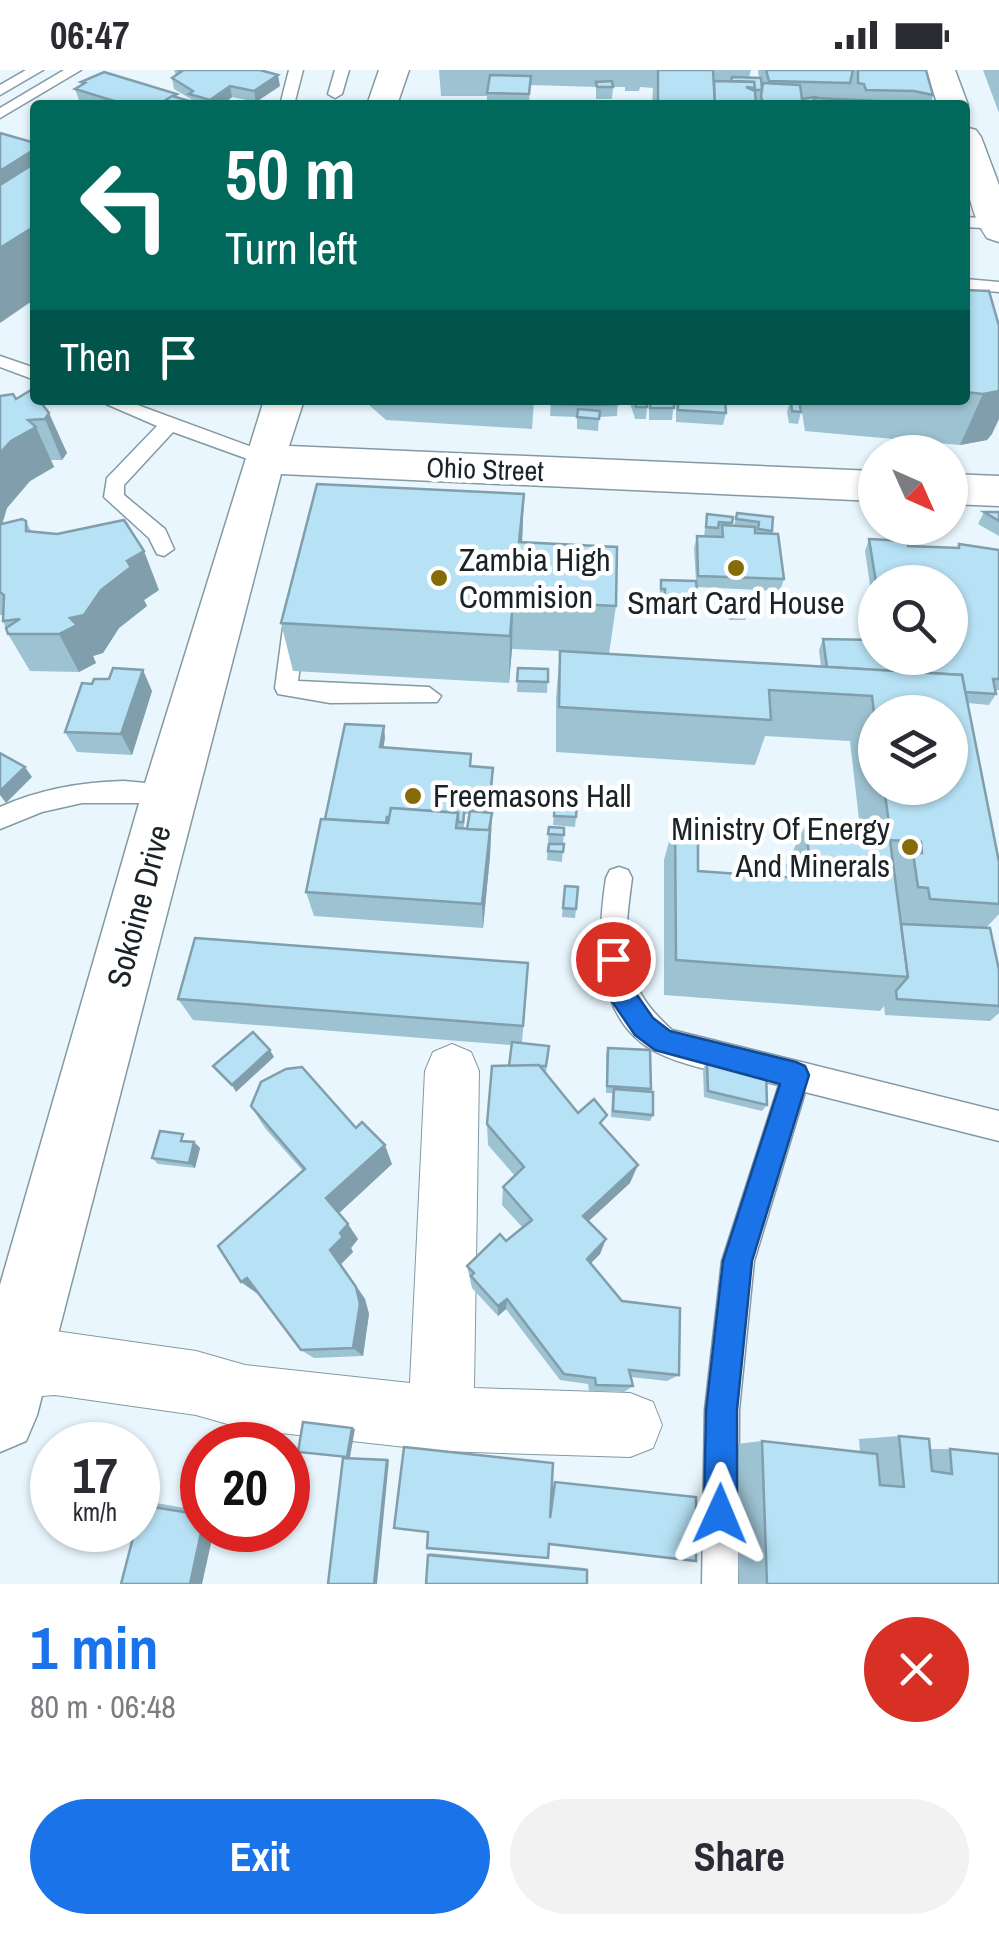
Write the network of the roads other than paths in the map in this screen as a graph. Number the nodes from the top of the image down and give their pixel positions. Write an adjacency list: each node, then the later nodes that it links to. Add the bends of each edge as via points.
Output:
1 (36, 70): 8 (lane)
2 (54, 70): 13 (lane)
3 (74, 70): 14 (lane)
4 (296, 70): 10 (lane)
5 (342, 70): 9 (lane)
6 (394, 70): 11 (street)
7 (940, 70): 12 (street)
8 (0, 90)
9 (335, 94)
10 (288, 100)
11 (384, 100)
12 (951, 100)
13 (0, 101)
14 (0, 114)
15 (970, 155): 16 (street)
16 (990, 225)
17 (970, 284): 18 (lane)
18 (999, 287)
19 (0, 361): 20 (lane)
20 (30, 372)
21 (119, 405): 23 (lane, Ohio Street)
22 (282, 405): 24 (street, Sokoine Drive)
23 (170, 424): 24 (lane, Ohio Street); 28 (lane, via 114,484 114,496 158,534)
24 (264, 459): 25 (street, Ohio Street, via 326,471); 31 (street, Sokoine Drive)
25 (858, 486)
26 (968, 490): 27 (street)
27 (999, 491)
28 (164, 549)
29 (297, 603): 30 (lane, via 286,688)
30 (429, 696)
31 (169, 793): 32 (lane, via 112,788 56,795); 37 (street, Sokoine Drive)
32 (0, 820)
33 (619, 878): 35 (lane, via 611,926 618,989 644,1026 664,1042)
34 (452, 1071): 38 (street)
35 (796, 1075): 36 (lane); 40 (lane, via 738,1261 722,1410)
36 (999, 1126)
37 (8, 1390): 38 (street, via 55,1363 196,1383 245,1397)
38 (442, 1419): 39 (street)
39 (630, 1425)
40 (720, 1584)

